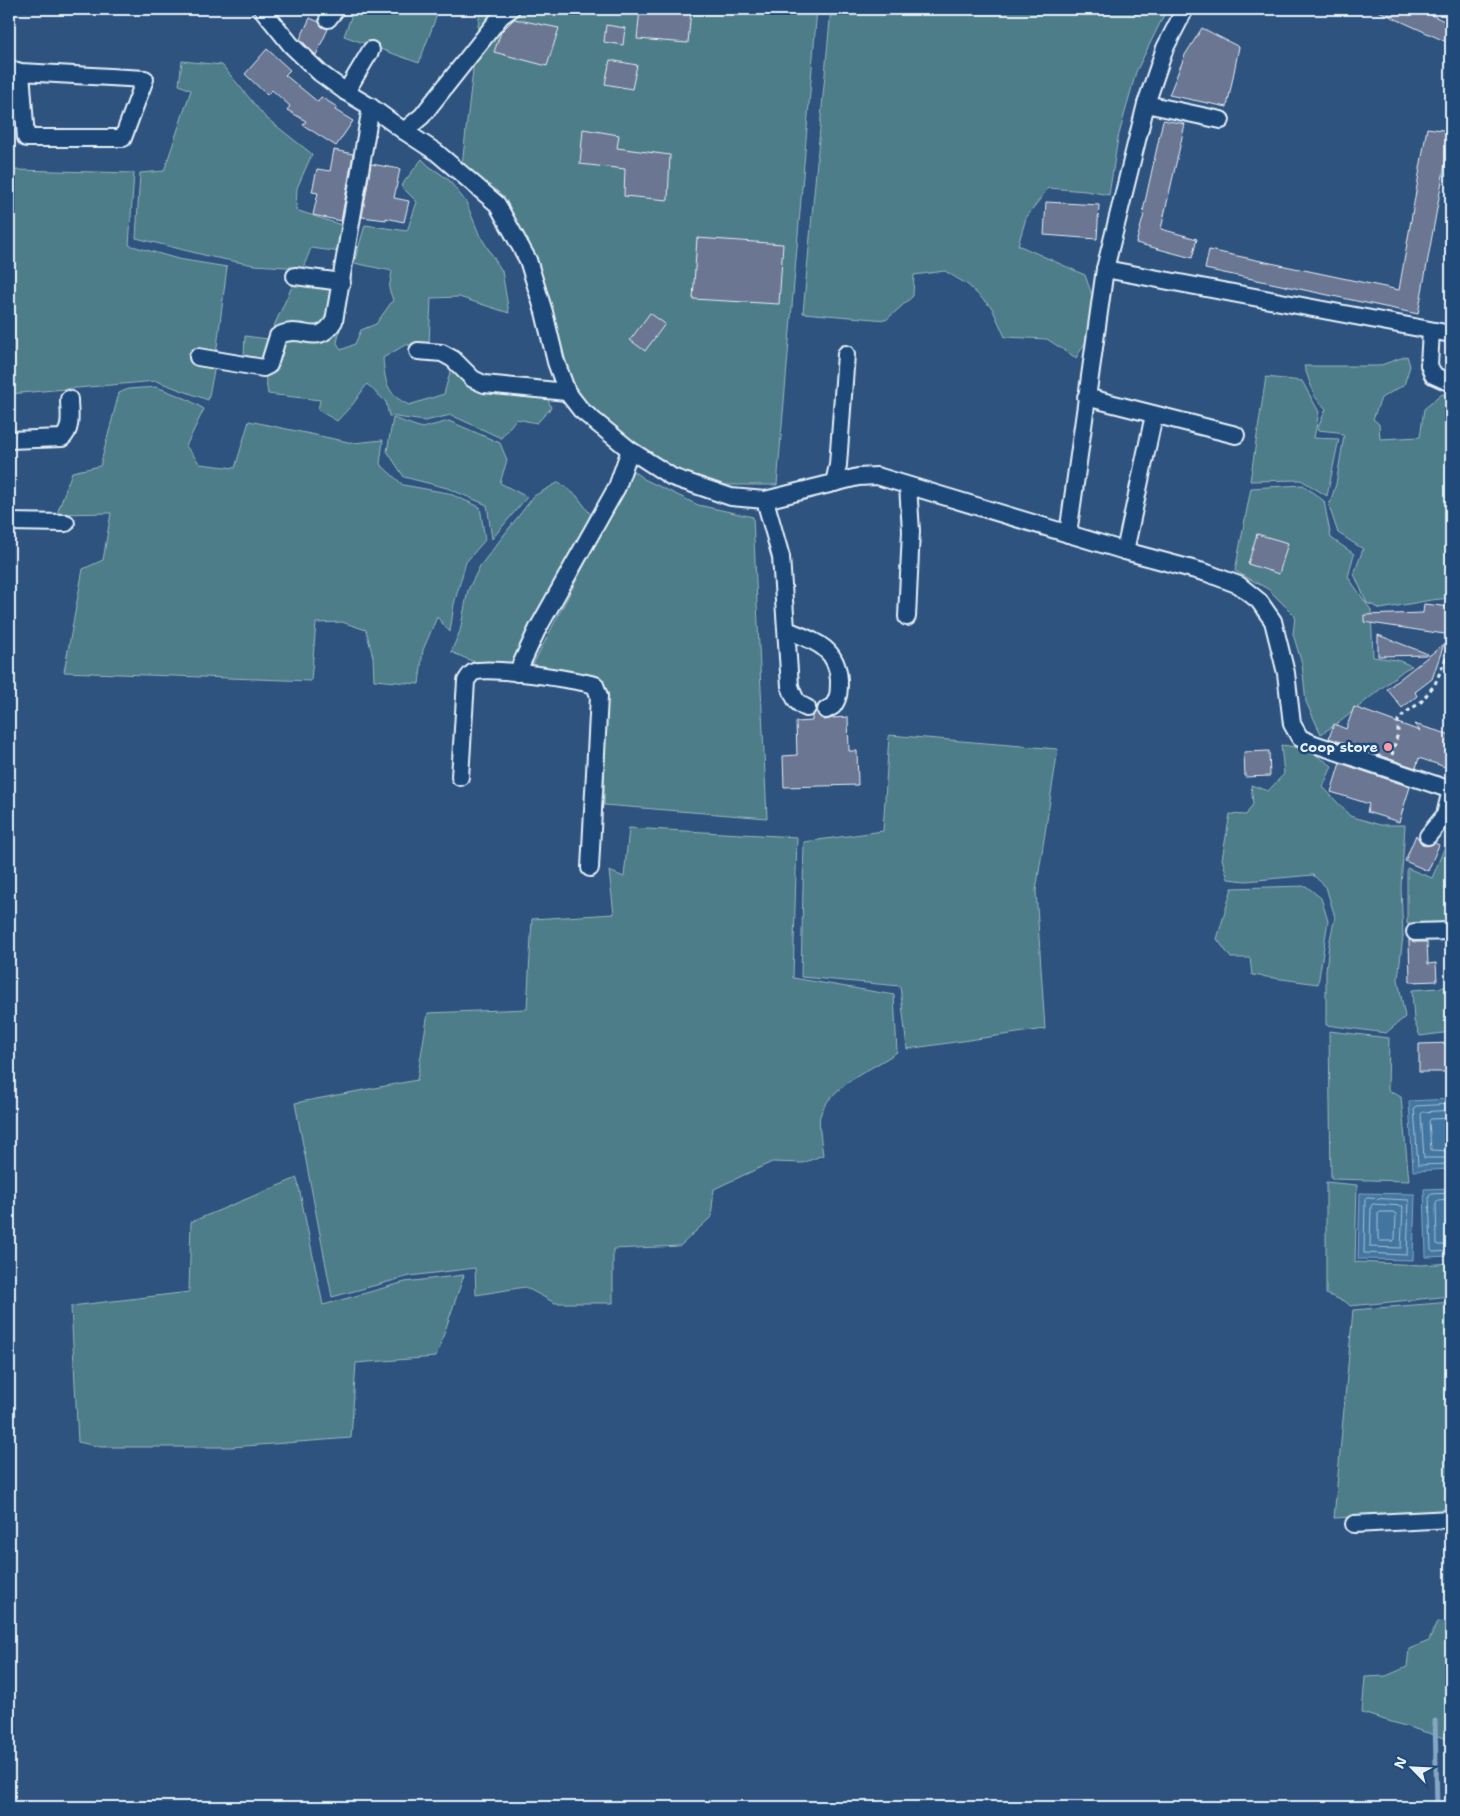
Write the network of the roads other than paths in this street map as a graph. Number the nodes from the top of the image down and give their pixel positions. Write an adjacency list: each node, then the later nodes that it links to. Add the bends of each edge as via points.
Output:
1 (262, 9): 6 (street, via 290,45)
2 (510, 9): 10 (street, via 500,16 422,116)
3 (1184, 9): 7 (street, via 1165,48)
4 (371, 50): 6 (street)
5 (15, 70): 5 (street, via 98,76 145,79 123,138 26,138)
6 (346, 92): 8 (street)
7 (1146, 104): 9 (street); 11 (street)
8 (371, 107): 10 (street); 13 (street)
9 (1221, 120)
10 (404, 131): 20 (street, via 436,152 497,204 528,260)
11 (1105, 268): 14 (street); 21 (street)
12 (295, 276): 13 (street)
13 (342, 282): 18 (street, via 334,321 328,330 321,335 287,331 278,336 268,367)
14 (1432, 331): 15 (street); 19 (street, via 1429,366 1433,375)
15 (1451, 334)
16 (418, 351): 20 (street, via 442,353 452,358 473,379 484,384)
17 (846, 354): 27 (street)
18 (198, 357)
19 (1451, 384)
20 (567, 392): 26 (street, via 581,410)
21 (1086, 397): 23 (street); 32 (street)
22 (69, 399): 25 (street, via 70,424 62,438)
23 (1154, 415): 24 (street); 33 (street)
24 (1236, 435)
25 (9, 440)
26 (630, 450): 29 (street, via 672,477 731,497); 36 (street, via 617,487 537,630)
27 (834, 484): 28 (street, via 877,476); 29 (street)
28 (908, 486): 32 (street); 34 (street, via 911,531)
29 (765, 500): 35 (street, via 781,557)
30 (9, 522): 31 (street)
31 (66, 524)
32 (1068, 534): 33 (street)
33 (1124, 551): 40 (street, via 1207,572 1239,585 1259,601 1273,621 1286,673 1292,724 1300,738)
34 (907, 617)
35 (787, 630): 37 (street, via 790,686 797,702); 38 (street, via 823,647 835,660 839,692 837,701)
36 (517, 673): 39 (street, via 474,672 466,681); 42 (street, via 595,685 599,696)
37 (806, 708)
38 (826, 710)
39 (460, 777)
40 (1451, 790): 41 (street, via 1446,815)
41 (1428, 836)
42 (590, 868)
43 (1451, 931): 44 (street)
44 (1415, 932)
45 (1451, 1519): 46 (street)
46 (1354, 1524)

